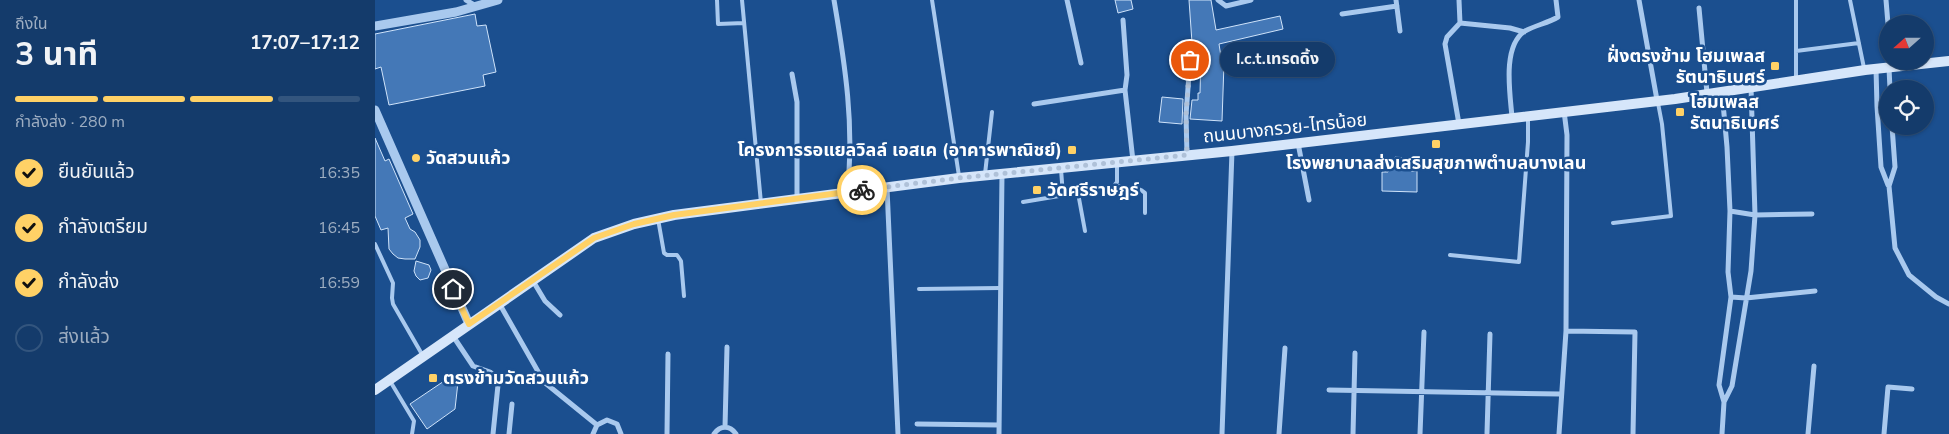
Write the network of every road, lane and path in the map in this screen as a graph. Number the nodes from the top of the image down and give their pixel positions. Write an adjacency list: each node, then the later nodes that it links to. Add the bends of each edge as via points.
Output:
1 (466, 0): 17 (street)
2 (498, 0): 17 (street)
3 (717, 0): 22 (lane, via 718,24)
4 (742, 0): 22 (lane)
5 (834, 0): 63 (street, via 849,101)
6 (932, 0): 59 (lane)
7 (1067, 0): 32 (street)
8 (1218, 0): 9 (street, via 1226,6)
9 (1251, 0)
10 (1459, 0): 23 (street)
11 (1556, 0): 26 (street, via 1558,17)
12 (1639, 0): 42 (street)
13 (1796, 0): 28 (lane)
14 (1850, 0): 27 (lane)
15 (1886, 0): 20 (street)
16 (1396, 3): 19 (street); 25 (street)
17 (478, 7): 24 (street)
18 (1699, 8): 41 (street)
19 (1342, 14)
20 (1887, 15)
21 (1123, 20): 39 (street)
22 (744, 23): 69 (lane)
23 (1460, 24): 26 (street); 49 (street, via 1447,37 1445,44)
24 (375, 26)
25 (1400, 31)
26 (1524, 32): 48 (street, via 1511,53)
27 (1859, 43): 28 (lane); 35 (lane)
28 (1796, 52): 37 (lane)
29 (1190, 60): 53 (street)
30 (1949, 61): 31 (main road, ถนนบางกรวย-ไทรน้อย)
31 (1934, 62)
32 (1081, 63)
33 (1879, 68): 34 (main road, ถนนบางกรวย-ไทรน้อย)
34 (1876, 69): 35 (main road, ถนนบางกรวย-ไทรน้อย); 61 (street, via 1881,167)
35 (1865, 70): 37 (main road, ถนนบางกรวย-ไทรน้อย)
36 (792, 74): 66 (street, via 797,102)
37 (1796, 80): 38 (main road, ถนนบางกรวย-ไทรน้อย)
38 (1751, 87): 40 (main road, ถนนบางกรวย-ไทรน้อย); 73 (street)
39 (1125, 90): 43 (street); 54 (street)
40 (1722, 92): 41 (main road, ถนนบางกรวย-ไทรน้อย); 70 (street)
41 (1707, 93): 42 (main road, ถนนบางกรวย-ไทรน้อย)
42 (1657, 100): 45 (main road, ถนนบางกรวย-ไทรน้อย); 75 (lane, via 1671,216)
43 (1034, 104)
44 (375, 110): 89 (street)
45 (1564, 111): 47 (main road, ถนนบางกรวย-ไทรน้อย); 90 (street, via 1567,135)
46 (992, 112): 58 (lane)
47 (1528, 115): 48 (main road, ถนนบางกรวย-ไทรน้อย); 78 (lane, via 1519,262)
48 (1512, 117): 49 (main road, ถนนบางกรวย-ไทรน้อย)
49 (1459, 124): 51 (main road, ถนนบางกรวย-ไทรน้อย)
50 (1893, 135): 61 (street, via 1895,167)
51 (1298, 143): 52 (main road, ถนนบางกรวย-ไทรน้อย); 67 (street)
52 (1232, 151): 53 (main road, ถนนบางกรวย-ไทรน้อย); 125 (street)
53 (1187, 155): 54 (main road, ถนนบางกรวย-ไทรน้อย)
54 (1133, 161): 55 (main road, ถนนบางกรวย-ไทรน้อย)
55 (1117, 162): 56 (main road, ถนนบางกรวย-ไทรน้อย); 60 (lane)
56 (1061, 168): 57 (main road, ถนนบางกรวย-ไทรน้อย); 65 (lane)
57 (1002, 174): 58 (main road, ถนนบางกรวย-ไทรน้อย); 80 (street)
58 (985, 176): 59 (main road, ถนนบางกรวย-ไทรน้อย)
59 (959, 178): 62 (main road, ถนนบางกรวย-ไทรน้อย)
60 (1116, 185): 64 (lane); 71 (lane, via 1143,190)
61 (1889, 186): 87 (street, via 1895,248 1909,275)
62 (887, 188): 63 (main road, ถนนบางกรวย-ไทรน้อย); 123 (street)
63 (847, 192): 66 (main road, ถนนบางกรวย-ไทรน้อย)
64 (1078, 193): 65 (lane); 76 (lane)
65 (1063, 196): 68 (lane)
66 (797, 198): 69 (main road, ถนนบางกรวย-ไทรน้อย)
67 (1309, 200)
68 (1023, 202)
69 (761, 203): 74 (main road, ถนนบางกรวย-ไทรน้อย)
70 (1730, 211): 73 (street); 84 (street, via 1728,272)
71 (1145, 213)
72 (1811, 214): 73 (street)
73 (1755, 215): 85 (street)
74 (658, 219): 79 (main road, ถนนบางกรวย-ไทรน้อย, via 594,238); 83 (lane, via 664,253 677,255 681,261)
75 (1613, 222)
76 (1085, 232)
77 (375, 244): 98 (lane, via 393,283 393,304)
78 (1450, 255)
79 (533, 280): 86 (main road, ถนนบางกรวย-ไทรน้อย); 88 (street, via 545,302)
80 (1000, 288): 81 (lane); 112 (street)
81 (919, 289)
82 (1815, 291): 85 (street)
83 (684, 296)
84 (1731, 298): 85 (street); 108 (street, via 1719,385)
85 (1746, 298): 108 (street, via 1732,386)
86 (499, 303): 89 (main road, ถนนบางกรวย-ไทรน้อย); 111 (street, via 544,382)
87 (1949, 304)
88 (560, 315)
89 (469, 324): 93 (main road, ถนนบางกรวย-ไทรน้อย)
90 (1566, 331): 107 (street); 130 (street, via 1635,332)
91 (1423, 332): 105 (street)
92 (1490, 334): 106 (street)
93 (453, 335): 98 (main road, ถนนบางกรวย-ไทรน้อย); 116 (street, via 473,366 497,377)
94 (727, 347): 113 (street)
95 (1285, 348): 126 (street)
96 (1355, 353): 104 (street)
97 (668, 354): 120 (street)
98 (423, 356): 100 (main road, ถนนบางกรวย-ไทรน้อย)
99 (1814, 366): 132 (street)
100 (389, 380): 101 (main road, ถนนบางกรวย-ไทรน้อย); 115 (lane, via 414,421)
101 (376, 386)
102 (1912, 389): 133 (street, via 1888,387)
103 (1329, 390): 104 (street)
104 (1354, 390): 105 (street); 127 (street)
105 (1422, 391): 106 (street); 128 (street)
106 (1488, 392): 107 (street); 114 (street)
107 (1561, 394): 129 (street)
108 (1723, 402): 131 (street)
109 (512, 404): 117 (street)
110 (917, 424): 112 (street)
111 (597, 425): 118 (street); 119 (street, via 607,420 617,424)
112 (999, 425): 124 (street)
113 (725, 427): 121 (street); 122 (street)
114 (1487, 433)
115 (412, 434)
116 (493, 434)
117 (509, 434)
118 (593, 434)
119 (621, 434)
120 (667, 434)
121 (714, 434)
122 (736, 434)
123 (899, 434)
124 (999, 434)
125 (1222, 434)
126 (1279, 434)
127 (1353, 434)
128 (1420, 434)
129 (1559, 434)
130 (1633, 434)
131 (1722, 434)
132 (1808, 434)
133 (1884, 434)

